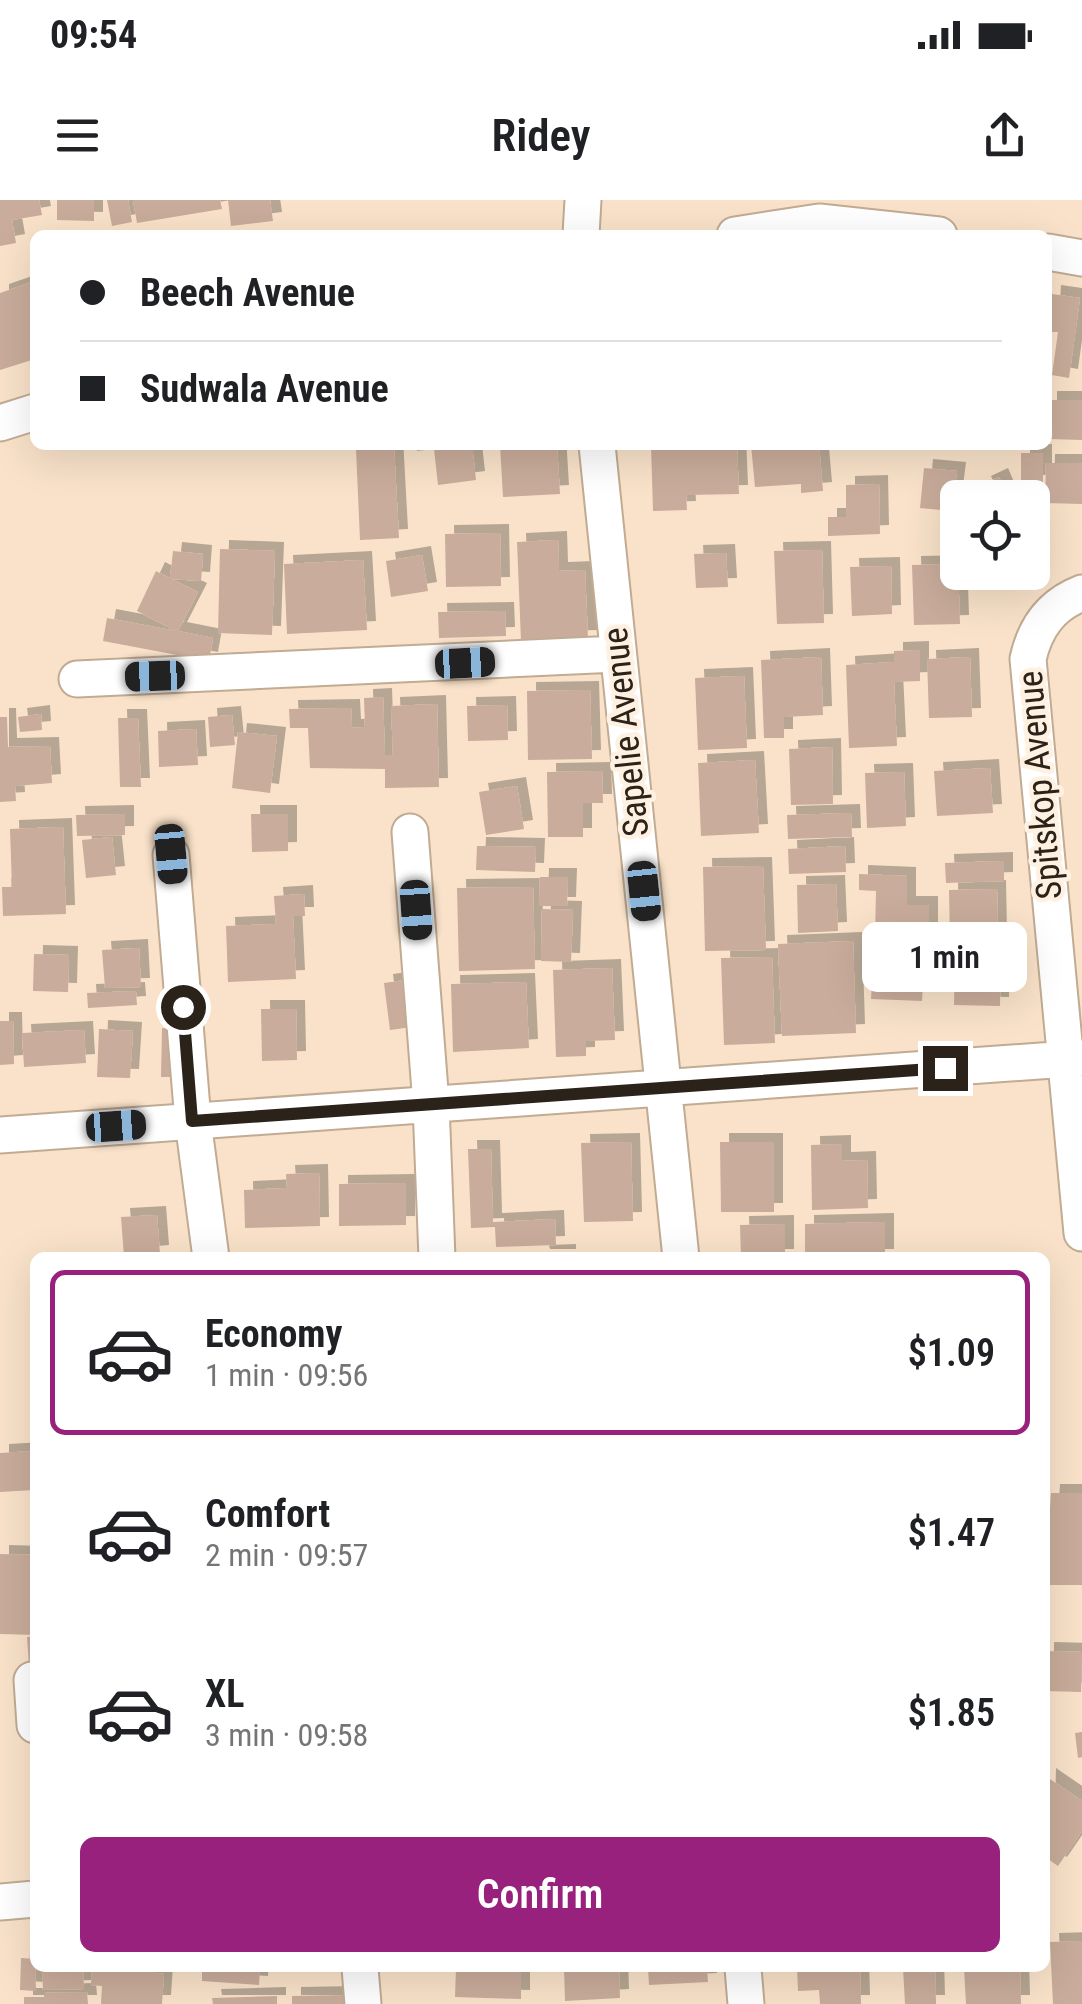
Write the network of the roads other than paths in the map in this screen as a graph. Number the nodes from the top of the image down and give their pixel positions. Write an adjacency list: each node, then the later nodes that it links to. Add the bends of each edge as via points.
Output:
1 (583, 200): 2 (street)
2 (581, 230)
3 (768, 230): 4 (street, via 820,222)
4 (893, 230)
5 (1052, 253): 6 (street)
6 (1082, 258)
7 (30, 414): 8 (street)
8 (0, 424)
9 (597, 450): 11 (street, Sapelie Avenue)
10 (1082, 593): 15 (street, Spitskop Avenue, via 1041,624 1028,658)
11 (617, 654): 12 (street); 16 (street, Sapelie Avenue)
12 (77, 679)
13 (410, 832): 17 (street)
14 (171, 854): 18 (street)
15 (1073, 1059): 16 (street); 20 (street, Spitskop Avenue)
16 (666, 1088): 17 (street); 23 (street, Sapelie Avenue)
17 (431, 1104): 18 (street); 22 (street)
18 (192, 1121): 19 (street); 21 (street)
19 (0, 1134)
20 (1082, 1233)
21 (210, 1252)
22 (437, 1252)
23 (680, 1252)
24 (30, 1899): 25 (street)
25 (0, 1902)
26 (360, 1972): 28 (street)
27 (743, 1972): 29 (street)
28 (363, 2004)
29 (746, 2004)

